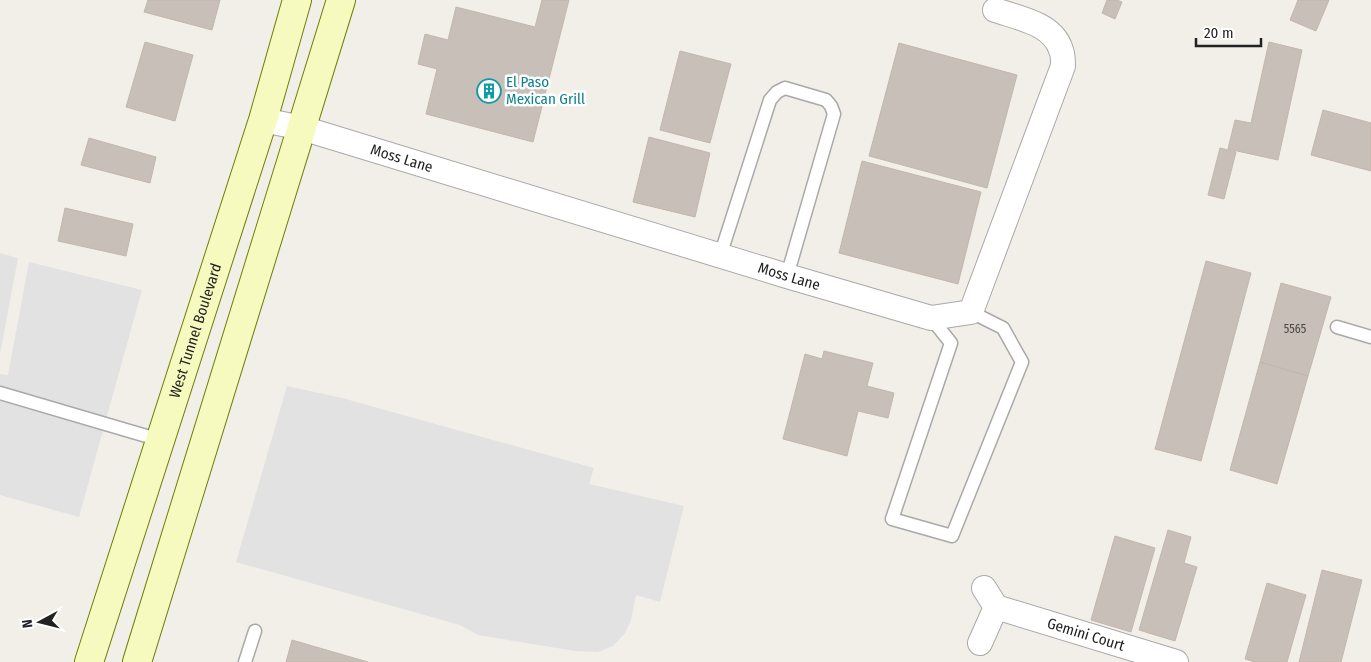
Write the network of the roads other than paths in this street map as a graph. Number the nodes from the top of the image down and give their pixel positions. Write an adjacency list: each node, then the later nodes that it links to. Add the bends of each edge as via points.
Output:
1 (297, 0): 4 (main road, West Tunnel Boulevard)
2 (341, 0): 5 (main road)
3 (995, 10): 8 (street, via 1049,31 1061,49 1063,66)
4 (263, 120): 5 (street, Moss Lane); 13 (main road, West Tunnel Boulevard)
5 (302, 128): 6 (street, Moss Lane); 17 (main road)
6 (720, 256): 7 (street, Moss Lane); 7 (lane, via 770,100 785,88 826,100 834,114)
7 (787, 276): 9 (street, Moss Lane)
8 (971, 312): 9 (street, Moss Lane); 9 (lane, via 1002,328 1022,362 952,536 892,519 951,343)
9 (930, 318)
10 (1337, 327): 11 (lane)
11 (1371, 337)
12 (0, 393): 13 (lane)
13 (160, 440): 16 (main road, West Tunnel Boulevard)
14 (255, 631): 18 (lane)
15 (980, 643): 19 (street, Gemini Court, via 990,598)
16 (89, 662)
17 (137, 662)
18 (245, 662)
19 (1176, 662)

